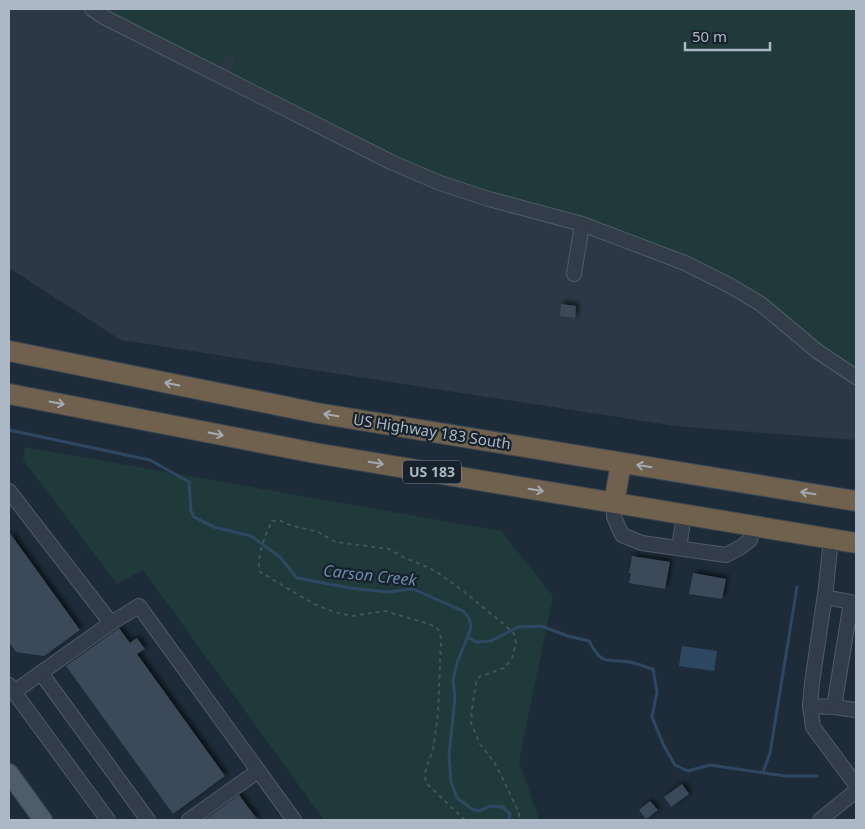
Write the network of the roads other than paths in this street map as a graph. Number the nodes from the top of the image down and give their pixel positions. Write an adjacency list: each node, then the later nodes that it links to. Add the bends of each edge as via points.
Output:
1 (92, 9): 2 (lane, via 391,162 489,200)
2 (582, 224): 3 (lane); 5 (lane, via 685,263 729,285 761,304 817,351)
3 (574, 274)
4 (9, 351): 7 (highway, US Highway 183 South, one-way to 4, via 317,413)
5 (856, 377)
6 (9, 394): 10 (highway, US 183, one-way to 10, via 315,453)
7 (621, 463): 9 (highway, US Highway 183 South, one-way to 7); 10 (highway)
8 (9, 491): 17 (lane)
9 (856, 501)
10 (614, 503): 11 (highway, US 183); 15 (lane, via 614,517 622,535 642,543)
11 (684, 515): 12 (highway, US 183); 15 (lane)
12 (753, 526): 13 (highway, US 183); 15 (lane, via 750,540 726,555)
13 (832, 539): 14 (highway, US 183); 16 (lane)
14 (856, 543)
15 (679, 548)
16 (825, 597): 20 (lane); 21 (lane, via 851,602)
17 (111, 623): 18 (lane); 23 (lane, via 139,606)
18 (41, 673): 19 (lane); 29 (lane)
19 (12, 688): 28 (lane)
20 (810, 706): 21 (lane); 25 (lane, via 813,727)
21 (834, 707): 22 (lane)
22 (856, 710)
23 (258, 771): 30 (lane); 31 (lane)
24 (9, 773): 27 (main road)
25 (856, 785)
26 (856, 790): 32 (lane)
27 (43, 820)
28 (108, 820)
29 (148, 820)
30 (188, 820)
31 (294, 820)
32 (820, 820)

